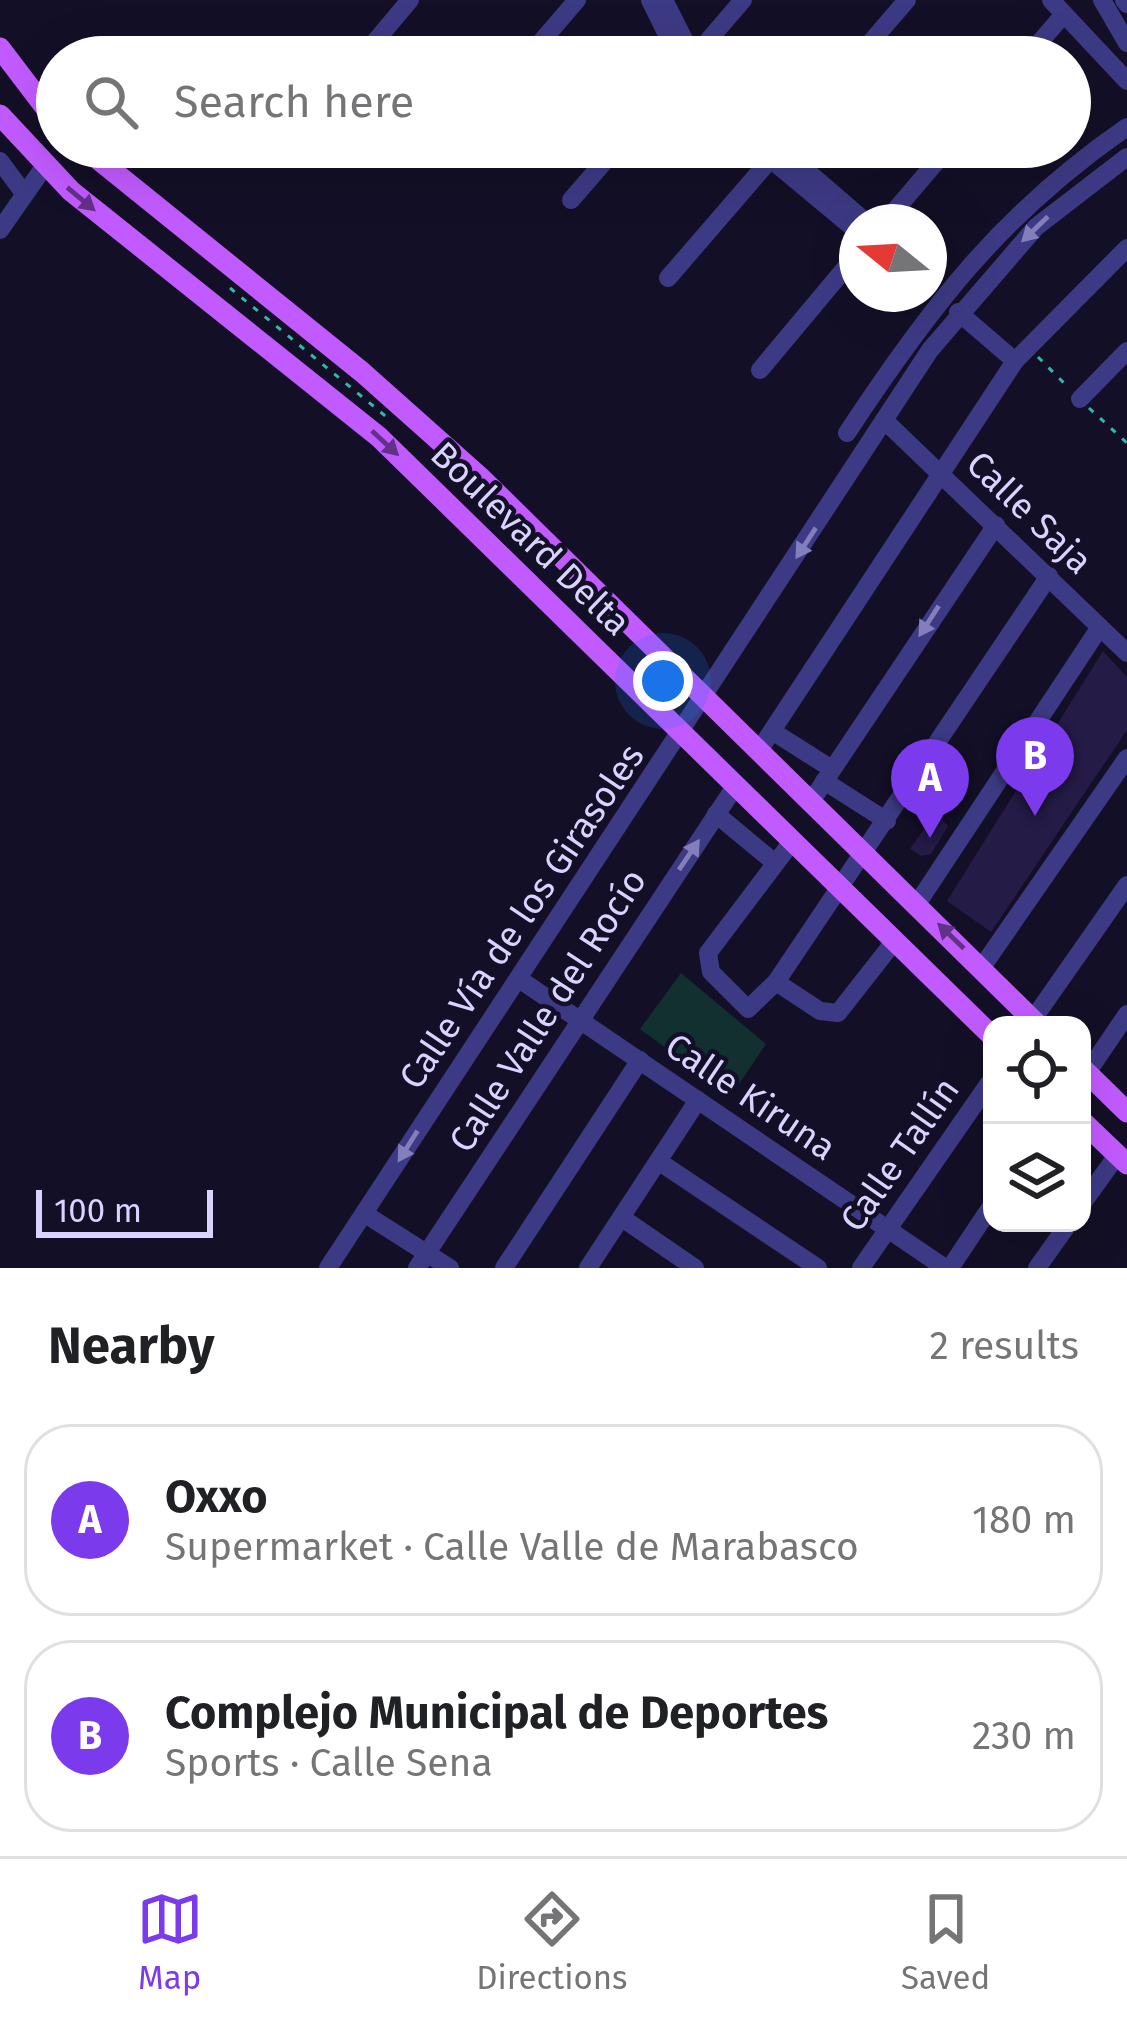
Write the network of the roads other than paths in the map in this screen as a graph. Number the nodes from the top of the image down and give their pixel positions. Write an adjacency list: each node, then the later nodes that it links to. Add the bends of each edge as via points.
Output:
1 (410, 0): 9 (street)
2 (577, 0): 10 (street)
3 (650, 0): 11 (street)
4 (664, 0): 12 (street)
5 (743, 0): 13 (street)
6 (907, 0): 14 (street)
7 (1102, 0): 18 (street)
8 (1058, 7): 15 (street); 16 (street)
9 (380, 36)
10 (546, 36)
11 (668, 36)
12 (683, 36)
13 (712, 36)
14 (876, 36)
15 (1040, 36)
16 (1085, 36)
17 (1091, 42): 20 (street)
18 (1127, 43)
19 (0, 48): 21 (main road)
20 (1127, 81)
21 (36, 95)
22 (0, 115): 25 (main road, Boulevard Delta)
23 (1127, 127): 24 (street)
24 (1091, 154)
25 (36, 157)
26 (1127, 157): 51 (street, Calle Vía de los Girasoles, one-way to 51, via 1036,227)
27 (0, 161): 38 (street)
28 (42, 168): 38 (street)
29 (46, 168): 49 (main road, Boulevard Delta, one-way to 49)
30 (107, 168): 47 (main road, Boulevard Delta)
31 (599, 168): 39 (street)
32 (758, 168): 46 (street)
33 (792, 168): 42 (street)
34 (796, 168): 40 (street)
35 (931, 168): 41 (street)
36 (1072, 168): 48 (street)
37 (0, 190): 38 (street)
38 (21, 196): 43 (street)
39 (571, 200)
40 (843, 204)
41 (900, 204)
42 (839, 214)
43 (0, 230)
44 (1127, 248): 55 (street)
45 (839, 276): 56 (street)
46 (668, 278)
47 (231, 279): 49 (main road, via 250,305); 52 (main road, Boulevard Delta)
48 (947, 285)
49 (216, 304): 53 (main road, Boulevard Delta)
50 (926, 312): 59 (street)
51 (958, 312): 55 (street); 58 (street, Calle Vía de los Girasoles)
52 (297, 320): 53 (main road, via 272,322); 65 (main road, Boulevard Delta, via 480,477)
53 (267, 346): 67 (main road, Boulevard Delta, one-way to 67, via 380,437)
54 (1127, 351): 57 (street)
55 (1015, 361): 60 (street)
56 (760, 370)
57 (1080, 399)
58 (884, 420): 60 (street, Calle Saja); 65 (street, Calle Vía de los Girasoles, one-way to 65)
59 (847, 434)
60 (942, 472): 61 (street, Calle Saja); 66 (street)
61 (996, 525): 62 (street, Calle Saja); 70 (street, one-way to 70)
62 (1048, 576): 63 (street, Calle Saja); 74 (street)
63 (1100, 627): 64 (street, Calle Saja); 80 (street)
64 (1127, 653)
65 (705, 699): 67 (street, Calle Vía de los Girasoles); 68 (main road, Boulevard Delta)
66 (772, 730): 68 (street); 70 (street)
67 (682, 734): 71 (main road, Boulevard Delta); 83 (street, Calle Vía de los Girasoles)
68 (758, 752): 72 (main road, Boulevard Delta)
69 (1127, 758): 82 (street)
70 (828, 775): 72 (street); 74 (street)
71 (734, 788): 73 (street, Calle Valle del Rocío); 75 (main road, Boulevard Delta)
72 (810, 803): 76 (main road, Boulevard Delta)
73 (716, 814): 77 (street); 88 (street, Calle Valle del Rocío, one-way to 73)
74 (887, 821): 76 (street)
75 (791, 843): 77 (street); 79 (main road, Boulevard Delta)
76 (863, 853): 79 (street); 80 (main road, Boulevard Delta)
77 (776, 863): 84 (street, via 707,964 748,1009)
78 (1127, 884): 87 (street)
79 (839, 889): 81 (main road, Boulevard Delta); 84 (street)
80 (917, 904): 82 (main road, Boulevard Delta, one-way to 80)
81 (893, 944): 84 (street, via 838,1013); 89 (main road, Boulevard Delta)
82 (982, 967): 86 (main road, Boulevard Delta)
83 (519, 979): 88 (street, Calle Kiruna); 100 (street, Calle Vía de los Girasoles, one-way to 100)
84 (776, 982)
85 (1127, 1014): 91 (street)
86 (1028, 1016)
87 (1039, 1016)
88 (580, 1020): 90 (street, Calle Kiruna); 105 (street, Calle Valle del Rocío)
89 (983, 1028)
90 (640, 1060): 94 (street, Calle Kiruna); 108 (street)
91 (1091, 1062)
92 (1091, 1076): 95 (main road)
93 (983, 1091): 103 (street, Calle Tallín)
94 (698, 1100): 98 (street); 103 (street, Calle Kiruna)
95 (1127, 1112)
96 (1085, 1124): 97 (main road)
97 (1122, 1159): 99 (street)
98 (658, 1161): 101 (street); 111 (street)
99 (1091, 1194)
100 (364, 1214): 105 (street); 106 (street, Calle Vía de los Girasoles)
101 (622, 1218): 109 (street); 110 (street)
102 (983, 1218): 113 (street)
103 (887, 1228): 112 (street, Calle Tallín); 113 (street, Calle Kiruna)
104 (1062, 1232): 114 (street)
105 (422, 1260): 107 (street)
106 (328, 1268)
107 (450, 1268)
108 (504, 1268)
109 (588, 1268)
110 (695, 1268)
111 (818, 1268)
112 (861, 1268)
113 (948, 1268)
114 (1036, 1268)

